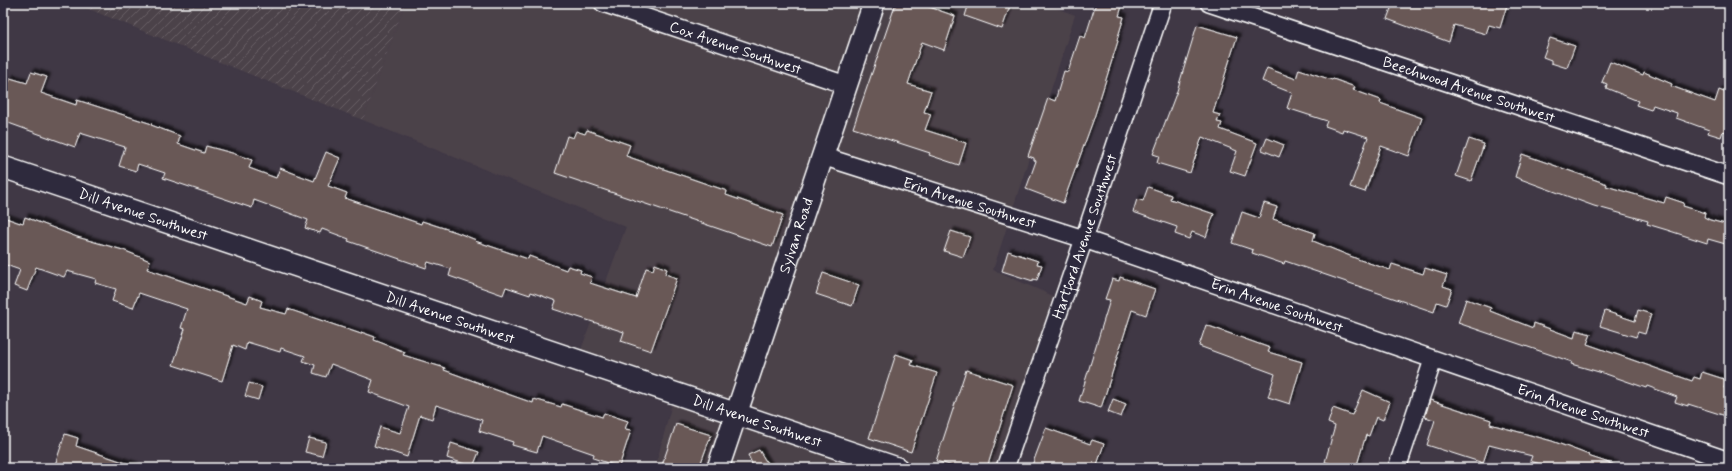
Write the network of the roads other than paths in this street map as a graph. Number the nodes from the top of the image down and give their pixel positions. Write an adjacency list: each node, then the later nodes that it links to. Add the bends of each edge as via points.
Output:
1 (603, 3): 5 (street, Cox Avenue Southwest)
2 (874, 3): 5 (main road, Sylvan Road)
3 (1163, 3): 9 (street, Hartford Avenue Southwest)
4 (1209, 3): 8 (street, Beechwood Avenue Southwest)
5 (846, 85): 6 (main road, Sylvan Road)
6 (822, 156): 9 (street, Erin Avenue Southwest); 11 (main road, Sylvan Road)
7 (3, 168): 11 (main road, Dill Avenue Southwest)
8 (1729, 176)
9 (1084, 239): 10 (street, Erin Avenue Southwest); 15 (street, Hartford Avenue Southwest)
10 (1433, 360): 12 (street, Erin Avenue Southwest); 16 (street)
11 (736, 415): 13 (main road, Sylvan Road); 14 (main road, Dill Avenue Southwest)
12 (1729, 461)
13 (718, 468)
14 (897, 468)
15 (1005, 468)
16 (1397, 468)

